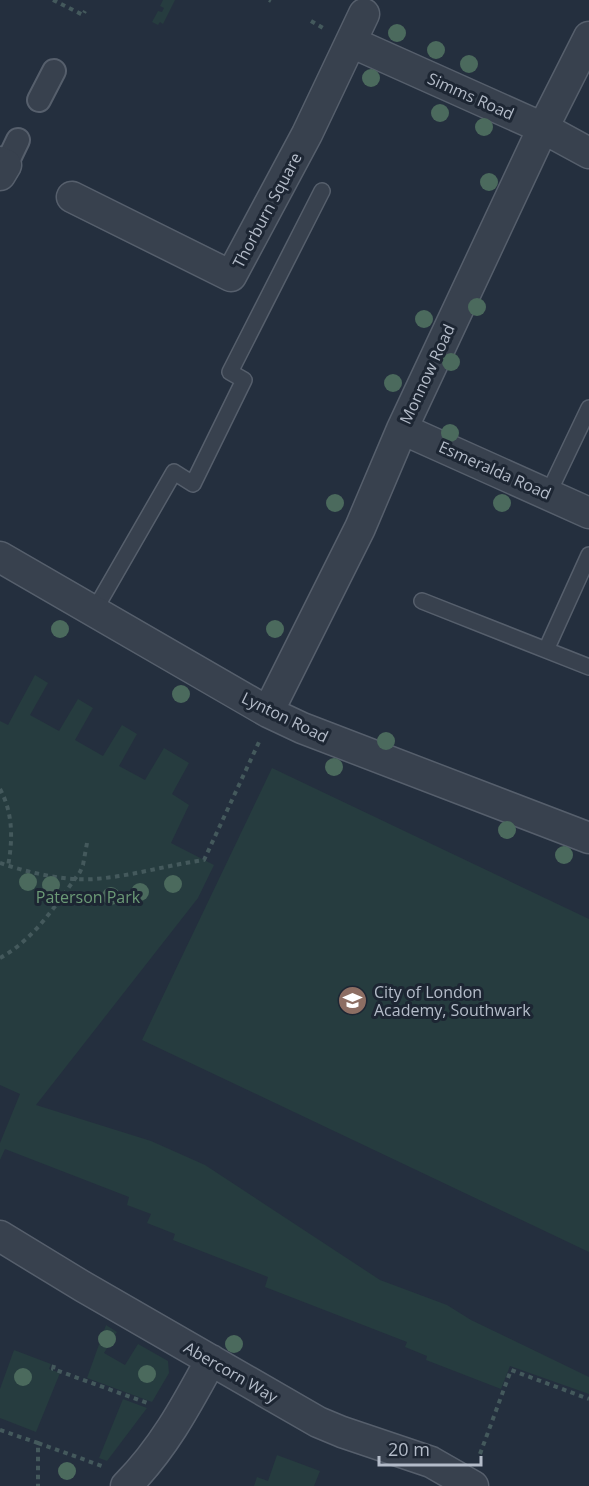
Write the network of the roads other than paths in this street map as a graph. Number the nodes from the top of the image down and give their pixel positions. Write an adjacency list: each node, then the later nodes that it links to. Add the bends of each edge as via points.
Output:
1 (364, 14): 3 (street, Thorburn Square)
2 (589, 37): 6 (street, Monnow Road)
3 (351, 42): 6 (street, Simms Road); 9 (street, Thorburn Square, via 231,276)
4 (54, 71): 5 (street)
5 (39, 100)
6 (543, 128): 7 (street, Simms Road); 11 (street, Monnow Road)
7 (589, 153)
8 (321, 191): 17 (lane, via 230,372 244,380 193,484 174,472)
9 (72, 197)
10 (589, 408): 12 (lane)
11 (402, 429): 12 (street, Esmeralda Road); 20 (street, Monnow Road, via 360,528)
12 (548, 494): 13 (street, Esmeralda Road)
13 (589, 513)
14 (589, 555): 18 (lane)
15 (0, 557): 17 (street, Lynton Road)
16 (422, 601): 18 (lane)
17 (94, 611): 20 (street, Lynton Road)
18 (546, 650): 19 (lane)
19 (589, 667)
20 (268, 712): 21 (street, Lynton Road)
21 (589, 838)
22 (0, 1236): 23 (street, Abercorn Way)
23 (211, 1360): 24 (street, via 154,1455); 25 (street, Abercorn Way, via 318,1422 431,1462)
24 (118, 1477)
25 (473, 1486)

